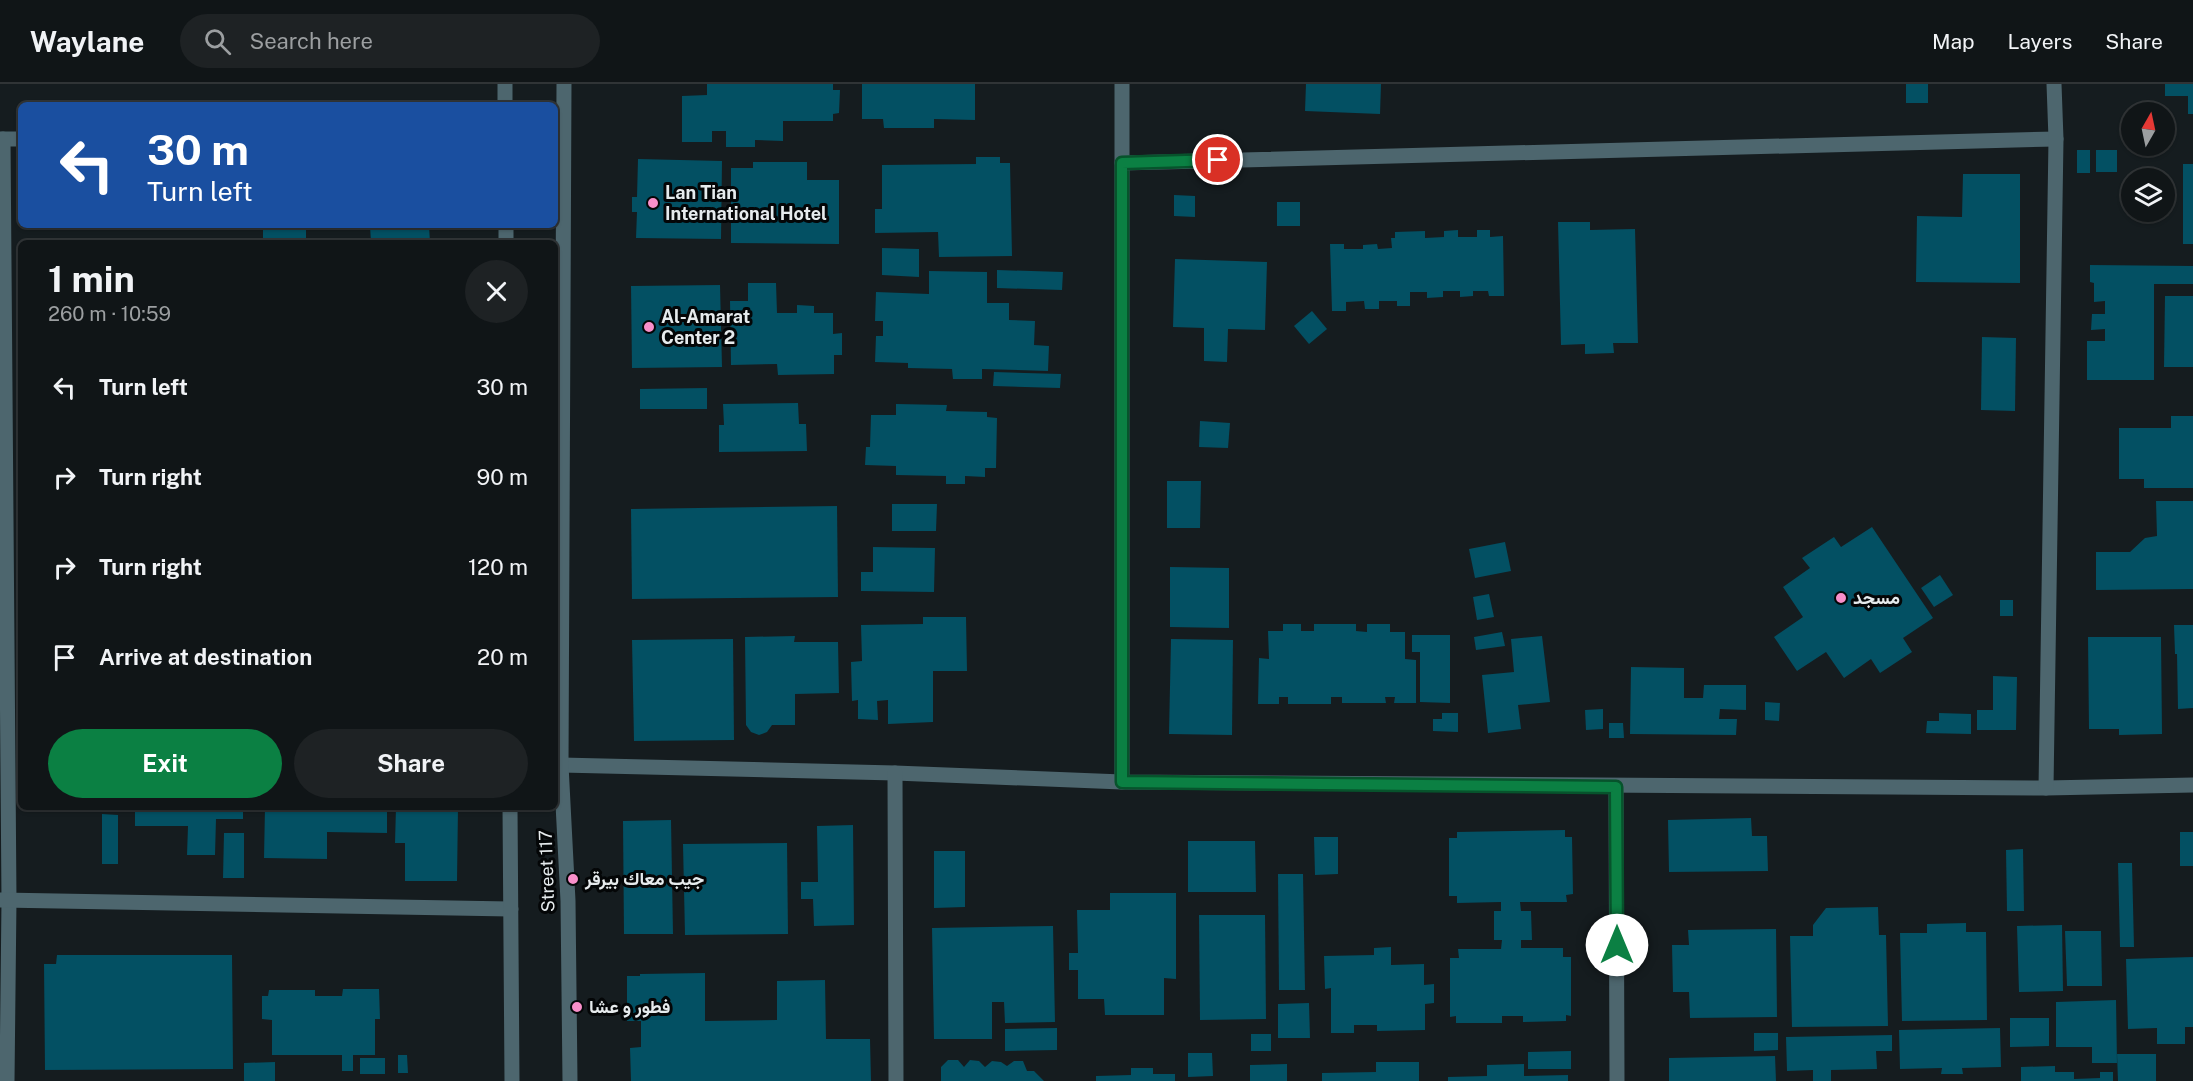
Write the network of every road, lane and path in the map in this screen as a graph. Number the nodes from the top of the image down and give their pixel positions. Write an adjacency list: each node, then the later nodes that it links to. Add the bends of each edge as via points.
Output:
1 (505, 84): 5 (street)
2 (564, 84): 10 (street, Street 117)
3 (1122, 84): 9 (street)
4 (2054, 84): 8 (street)
5 (505, 102)
6 (2, 139): 7 (street); 18 (street)
7 (18, 139)
8 (2056, 139): 9 (street); 16 (street)
9 (1122, 163): 13 (street)
10 (558, 639): 11 (street, Street 117)
11 (561, 765): 12 (street); 22 (street, Street 117, via 568,901)
12 (895, 773): 13 (street); 23 (street)
13 (1122, 782): 15 (street)
14 (2193, 785): 16 (street)
15 (1616, 787): 16 (street); 24 (street)
16 (2046, 789)
17 (510, 810): 19 (street, Street 117)
18 (4, 900): 19 (street); 20 (street)
19 (511, 909): 21 (street, Street 117)
20 (8, 1081)
21 (512, 1081)
22 (570, 1081)
23 (896, 1081)
24 (1617, 1081)

